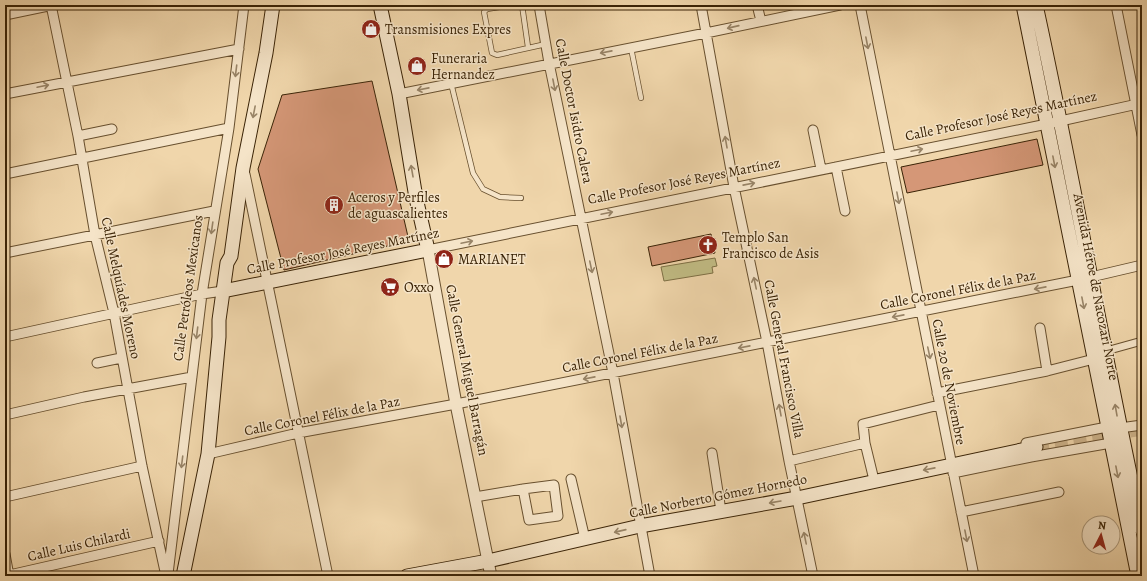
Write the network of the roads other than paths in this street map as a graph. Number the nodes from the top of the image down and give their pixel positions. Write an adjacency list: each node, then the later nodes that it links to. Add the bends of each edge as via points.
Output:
1 (51, 5): 16 (street); 24 (street, Calle Melquíades Moreno)
2 (244, 5): 22 (street, Calle Petróleos Mexicanos)
3 (273, 5): 40 (main road, one-way to 40)
4 (380, 5): 27 (main road, Calle General Miguel Barragán)
5 (511, 5): 20 (lane, via 484,12 492,53 497,55)
6 (522, 5): 20 (lane)
7 (539, 5): 19 (street, Calle Doctor Isidro Calera)
8 (701, 5): 18 (street, Calle General Francisco Villa)
9 (758, 5): 17 (street)
10 (840, 5): 15 (street)
11 (860, 5): 37 (street, Calle 20 de Noviembre, one-way to 37)
12 (1023, 5): 31 (main road, Avenida Héroe de Nacozari Norte)
13 (1036, 5): 30 (main road, Avenida Héroe de Nacozari Norte)
14 (1116, 5): 29 (street)
15 (794, 10): 17 (street)
16 (5, 15)
17 (761, 21): 18 (street, one-way to 18)
18 (706, 33): 21 (street); 43 (street, Calle General Francisco Villa, one-way to 18)
19 (546, 44): 20 (lane); 23 (street, Calle Doctor Isidro Calera)
20 (528, 48)
21 (631, 48): 23 (street, one-way to 23); 28 (lane)
22 (239, 50): 24 (street); 32 (street, Calle Petróleos Mexicanos, one-way to 32)
23 (549, 64): 25 (street); 47 (street, Calle Doctor Isidro Calera, one-way to 47)
24 (66, 82): 26 (street, one-way to 24); 36 (street, Calle Melquíades Moreno)
25 (451, 83): 27 (street, one-way to 27); 44 (lane, via 473,174 483,189 500,197)
26 (5, 94)
27 (399, 94): 49 (main road, Calle General Miguel Barragán, one-way to 27, via 416,198)
28 (641, 98)
29 (1139, 104): 30 (street, Calle Profesor José Reyes Martínez); 35 (street)
30 (1060, 120): 31 (street, Calle Profesor José Reyes Martínez); 52 (main road, Avenida Héroe de Nacozari Norte)
31 (1047, 124): 37 (street, Calle Profesor José Reyes Martínez, one-way to 31); 53 (main road, Avenida Héroe de Nacozari Norte, one-way to 53)
32 (229, 128): 38 (street); 45 (street, Calle Petróleos Mexicanos)
33 (112, 129): 36 (street)
34 (813, 130): 41 (street)
35 (1142, 135)
36 (78, 136): 38 (street, Calle Melquíades Moreno)
37 (890, 156): 39 (street, Calle Profesor José Reyes Martínez); 57 (street, Calle 20 de Noviembre, one-way to 57)
38 (81, 158): 42 (street); 48 (street, Calle Melquíades Moreno)
39 (836, 166): 41 (street, Calle Profesor José Reyes Martínez); 46 (street)
40 (243, 168): 54 (street); 55 (main road, via 231,256 235,263)
41 (821, 170): 43 (street, Calle Profesor José Reyes Martínez, one-way to 41)
42 (5, 174)
43 (734, 187): 47 (street, Calle Profesor José Reyes Martínez, one-way to 43); 62 (street, Calle General Francisco Villa, one-way to 43)
44 (521, 198)
45 (214, 211): 48 (street); 56 (street, Calle Petróleos Mexicanos, one-way to 56)
46 (845, 211)
47 (581, 218): 49 (street, Calle Profesor José Reyes Martínez, one-way to 47); 68 (street, Calle Doctor Isidro Calera, one-way to 68)
48 (95, 234): 50 (street); 58 (street, Calle Melquíades Moreno)
49 (428, 250): 54 (main road, Calle Profesor José Reyes Martínez); 72 (street, Calle General Miguel Barragán)
50 (5, 253)
51 (1142, 265): 52 (street)
52 (1091, 277): 63 (main road, Avenida Héroe de Nacozari Norte)
53 (1078, 280): 57 (street, Calle Coronel Félix de la Paz, one-way to 57); 65 (main road, Avenida Héroe de Nacozari Norte, one-way to 65)
54 (267, 283): 55 (main road, Calle Profesor José Reyes Martínez); 77 (street)
55 (228, 290): 56 (street, Calle Profesor José Reyes Martínez); 82 (main road, via 227,321 219,337)
56 (202, 294): 58 (street, Calle Profesor José Reyes Martínez); 69 (street, Calle Petróleos Mexicanos, one-way to 69)
57 (920, 312): 62 (street, Calle Coronel Félix de la Paz, one-way to 62); 71 (street, Calle 20 de Noviembre, one-way to 71)
58 (114, 313): 60 (street, Calle Profesor José Reyes Martínez); 64 (street, Calle Melquíades Moreno)
59 (1040, 328): 67 (street)
60 (5, 337)
61 (1142, 341): 63 (street)
62 (767, 342): 68 (street, Calle Coronel Félix de la Paz, one-way to 68); 83 (street, Calle General Francisco Villa, one-way to 62)
63 (1106, 351): 76 (main road, Avenida Héroe de Nacozari Norte, one-way to 63)
64 (122, 358): 66 (street); 70 (street, Calle Melquíades Moreno)
65 (1094, 359): 67 (street); 76 (main road, Avenida Héroe de Nacozari Norte)
66 (97, 363)
67 (1048, 371): 71 (street)
68 (612, 373): 72 (street, Calle Coronel Félix de la Paz, one-way to 72); 95 (street, Calle Doctor Isidro Calera, one-way to 95)
69 (192, 377): 70 (street); 102 (street, Calle Petróleos Mexicanos, one-way to 102)
70 (128, 388): 74 (street); 85 (street, Calle Melquíades Moreno)
71 (937, 393): 73 (street, Calle 20 de Noviembre)
72 (456, 404): 77 (street, Calle Coronel Félix de la Paz); 91 (street, Calle General Miguel Barragán)
73 (939, 405): 78 (street, via 865,422 862,427); 84 (street, Calle 20 de Noviembre)
74 (5, 415)
75 (1142, 425): 76 (street, Calle Norberto Gómez Hornedo)
76 (1114, 428): 79 (main road, Avenida Héroe de Nacozari Norte); 84 (street, Calle Norberto Gómez Hornedo); 96 (main road, Avenida Héroe de Nacozari Norte)
77 (298, 433): 82 (street, Calle Coronel Félix de la Paz); 104 (street)
78 (865, 443): 83 (street); 87 (street)
79 (1111, 443): 84 (street, Calle Norberto Gómez Hornedo, via 1031,457); 110 (main road, Avenida Héroe de Nacozari Norte, one-way to 110)
80 (1036, 447): 84 (main road, Calle Norberto Gómez Hornedo)
81 (712, 453): 93 (street)
82 (208, 454): 103 (main road)
83 (789, 461): 92 (street, Calle General Francisco Villa)
84 (952, 465): 87 (main road, Calle Norberto Gómez Hornedo, one-way to 87); 94 (street, Calle 20 de Noviembre)
85 (142, 466): 90 (street); 98 (street, Calle Melquíades Moreno)
86 (571, 480): 97 (street)
87 (874, 480): 92 (main road, Calle Norberto Gómez Hornedo)
88 (523, 489): 88 (street, via 554,486 558,516 529,520); 91 (street)
89 (1059, 492): 94 (street)
90 (5, 497)
91 (475, 497): 100 (street, Calle General Miguel Barragán)
92 (797, 498): 93 (main road, Calle Norberto Gómez Hornedo, one-way to 93); 108 (street, Calle General Francisco Villa, one-way to 92)
93 (721, 511): 95 (main road, Calle Norberto Gómez Hornedo)
94 (961, 512): 109 (street, Calle 20 de Noviembre, one-way to 109)
95 (640, 526): 97 (main road, Calle Norberto Gómez Hornedo, one-way to 97); 107 (street, Calle Doctor Isidro Calera)
96 (1142, 530)
97 (585, 539): 100 (main road, Calle Norberto Gómez Hornedo)
98 (158, 541): 101 (street, Calle Luis Chilardi); 102 (street, Calle Melquíades Moreno)
99 (5, 554): 101 (street)
100 (488, 561): 105 (main road, Calle Norberto Gómez Hornedo); 106 (street, Calle General Miguel Barragán)
101 (8, 576)
102 (167, 576)
103 (183, 576)
104 (328, 576)
105 (407, 576)
106 (491, 576)
107 (650, 576)
108 (813, 576)
109 (974, 576)
110 (1138, 576)

